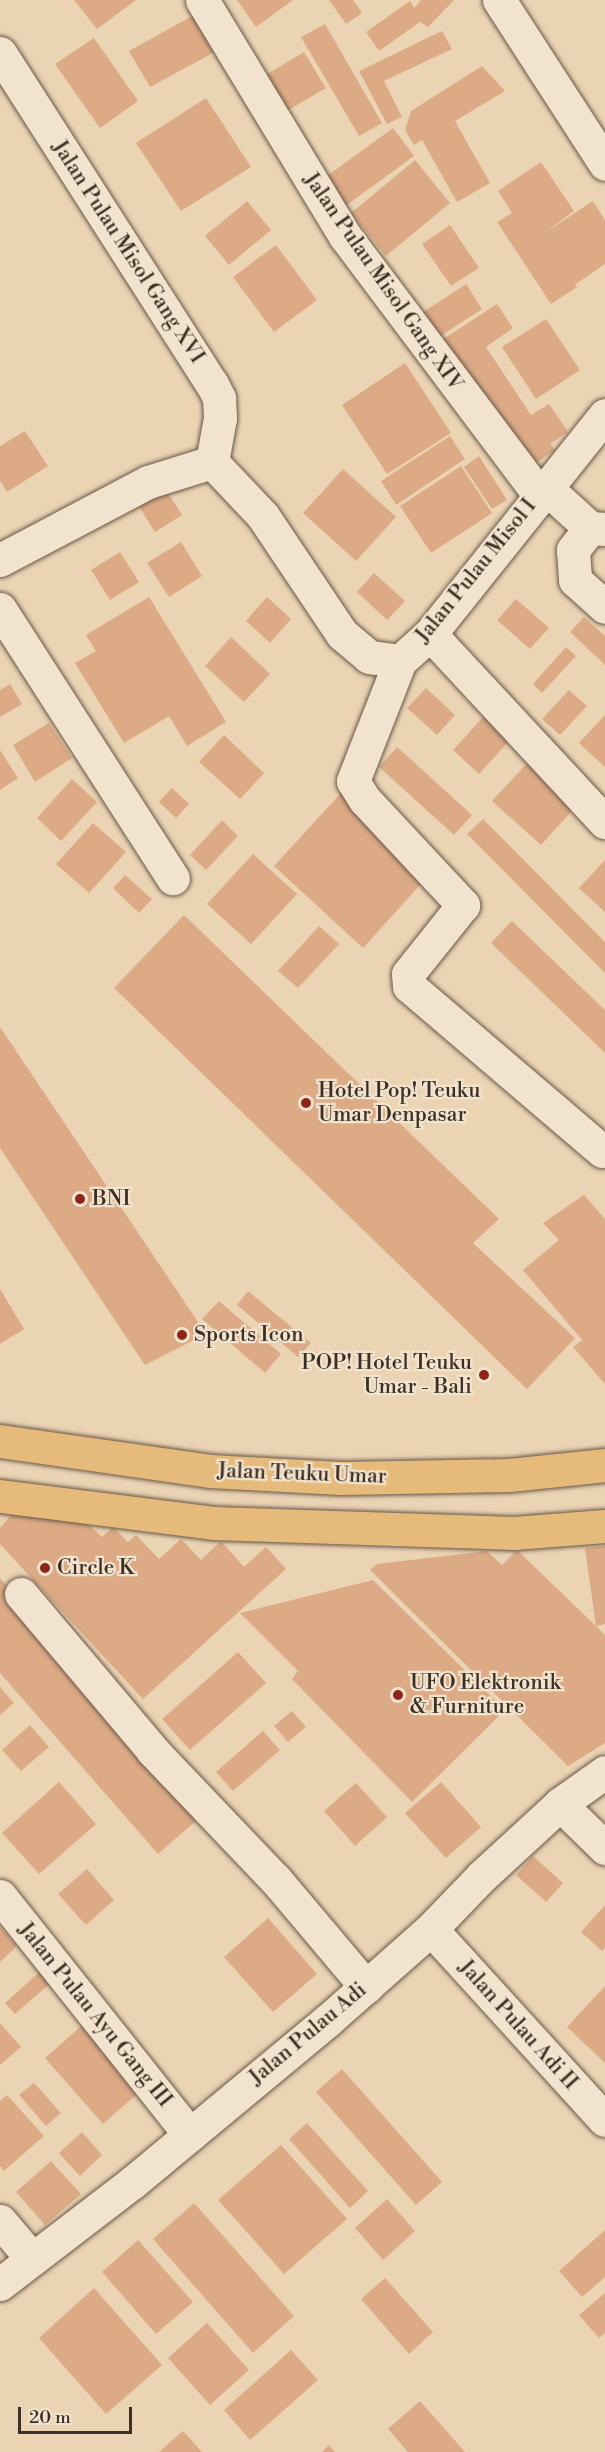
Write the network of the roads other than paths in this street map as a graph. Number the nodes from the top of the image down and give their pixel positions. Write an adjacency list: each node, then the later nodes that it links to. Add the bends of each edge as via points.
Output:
1 (202, 0): 7 (street, Jalan Pulau Misol Gang XIV, via 345,236)
2 (500, 0): 4 (street)
3 (0, 53): 6 (street, Jalan Pulau Misol Gang XVI, via 212,384 219,398 220,418)
4 (605, 164)
5 (605, 415): 7 (street, Jalan Pulau Misol I)
6 (212, 462): 9 (street, via 148,482); 13 (street, Jalan Pulau Misol I, via 263,516 342,634 369,657)
7 (542, 491): 8 (street, Jalan Pulau Misol Gang XIV); 12 (street, Jalan Pulau Misol I)
8 (598, 529): 10 (street, via 573,550 575,580)
9 (0, 560)
10 (605, 607)
11 (0, 609): 15 (street)
12 (430, 634): 13 (street, Jalan Pulau Misol I); 14 (street)
13 (400, 660): 16 (street, via 353,781 365,800 464,904 408,974 409,986)
14 (605, 822)
15 (172, 878)
16 (602, 1151)
17 (0, 1441): 18 (main road, Jalan Teuku Umar, via 210,1471 340,1478 509,1475)
18 (605, 1465)
19 (0, 1496): 20 (main road, via 213,1522 514,1533)
20 (605, 1526)
21 (21, 1594): 27 (street, via 153,1751 276,1880)
22 (605, 1772): 23 (street, Jalan Pulau Adi)
23 (560, 1804): 24 (street); 26 (street, Jalan Pulau Adi)
24 (605, 1848)
25 (0, 1896): 29 (street, Jalan Pulau Ayu Gang III)
26 (431, 1929): 27 (street, Jalan Pulau Adi); 28 (street, Jalan Pulau Adi II)
27 (366, 1986): 29 (street, Jalan Pulau Adi)
28 (605, 2120)
29 (190, 2135): 31 (street, Jalan Pulau Adi)
30 (0, 2221): 31 (street)
31 (32, 2259): 32 (street, Jalan Pulau Adi)
32 (0, 2284)

